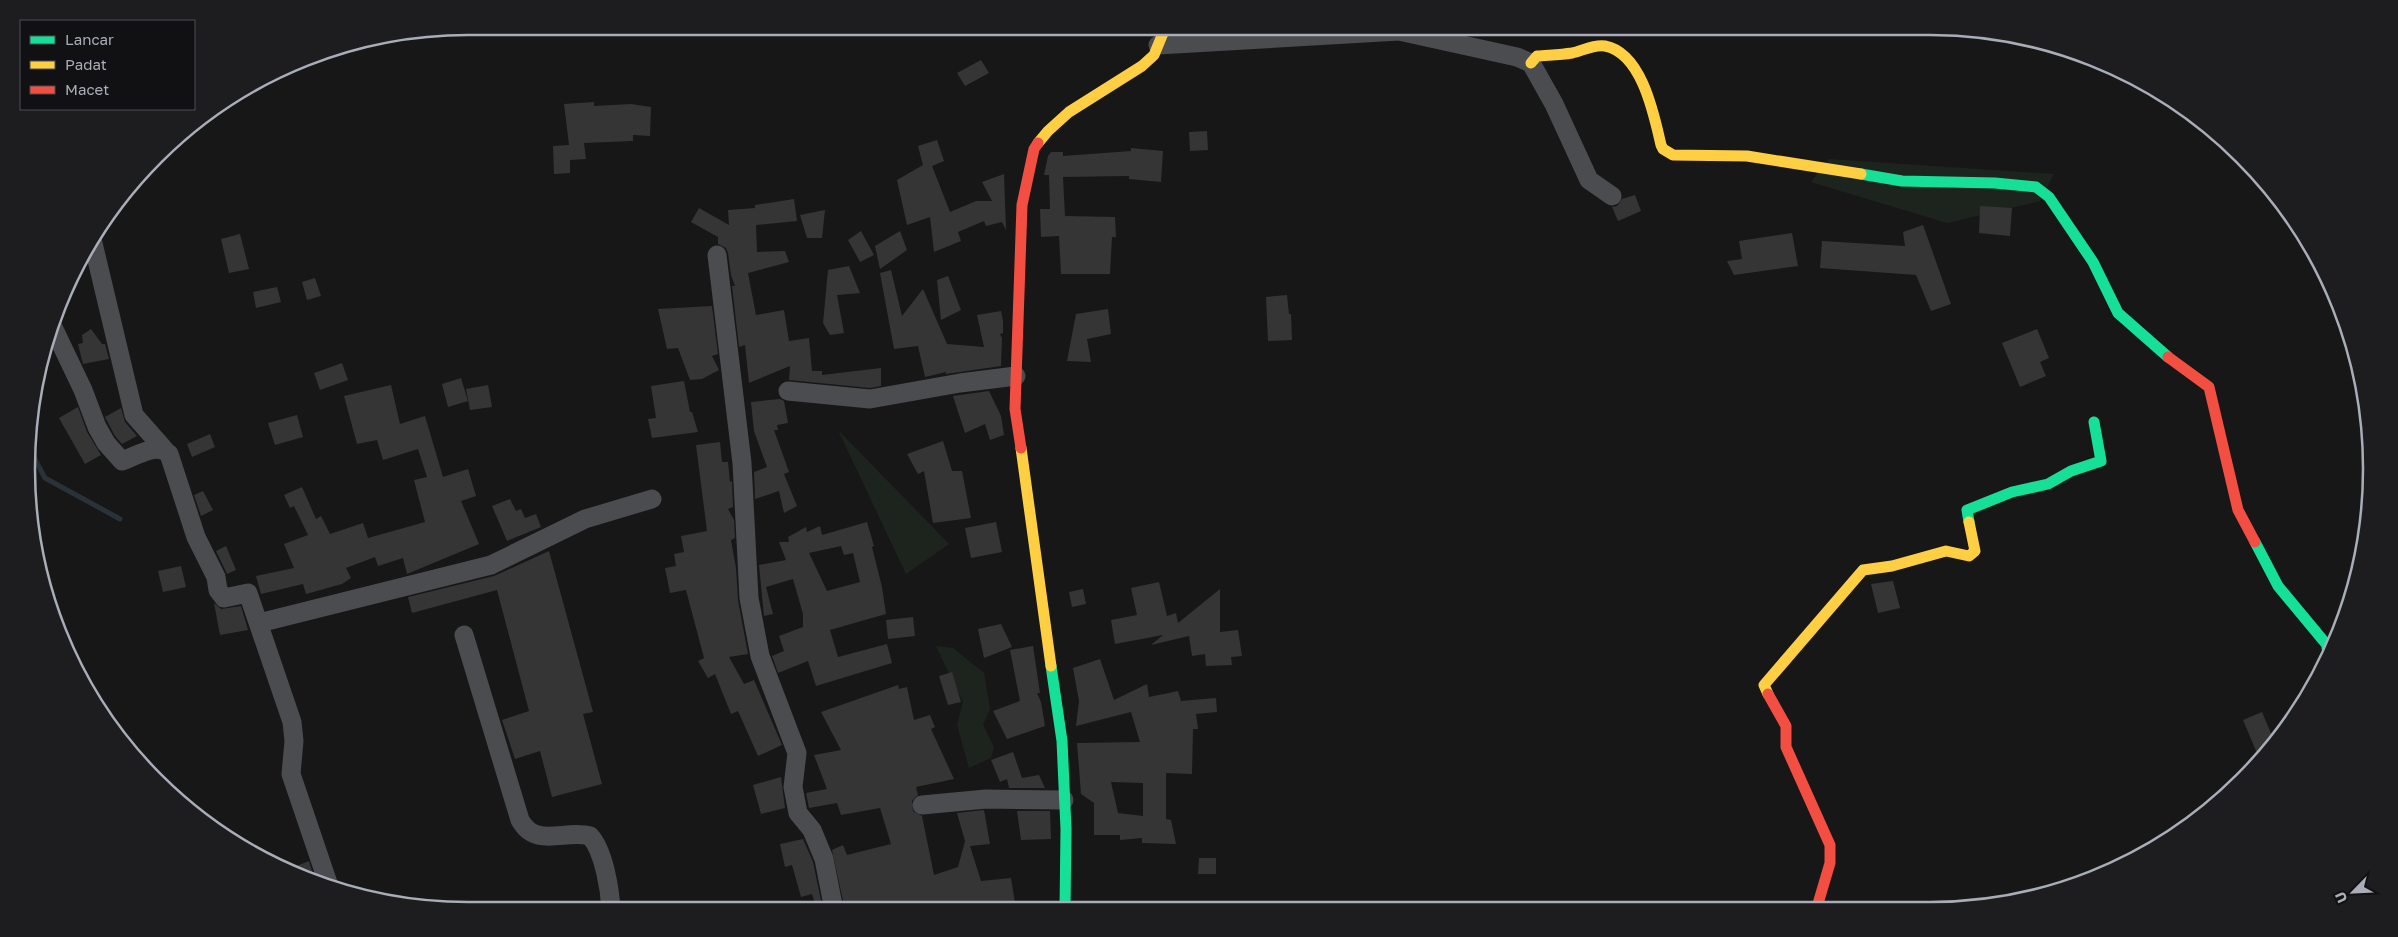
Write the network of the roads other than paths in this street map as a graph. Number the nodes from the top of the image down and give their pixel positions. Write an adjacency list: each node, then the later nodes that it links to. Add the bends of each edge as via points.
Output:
1 (1162, 35): 4 (street)
2 (1303, 35): 4 (street)
3 (1420, 35): 5 (street, via 1462,43)
4 (1160, 41): 10 (street, via 1154,56 1070,112 1048,131 1034,149 1022,205)
5 (1531, 63): 6 (street, via 1589,180); 17 (street, via 1537,56 1569,54 1605,46 1618,51 1633,66 1650,101 1664,149 1673,155 1747,156 1902,181 2036,187 2049,198 2093,262 2118,313 2152,345 2209,387 2238,510 2278,586)
6 (1612, 196)
7 (95, 250): 13 (street, via 134,415)
8 (717, 255): 22 (street, via 742,463 749,598 760,656 797,753 793,787 798,813 812,830 824,859)
9 (56, 334): 13 (street, via 97,427 116,456 122,461 157,448)
10 (1016, 376): 11 (street, via 870,400); 18 (street, via 1016,409 1062,741)
11 (788, 391)
12 (2094, 422): 24 (street, via 2101,461 2071,471 2048,484 2012,492 1967,510 1975,551 1969,556 1946,551 1892,566 1863,570 1764,685 1786,726 1786,748 1830,845 1830,863)
13 (164, 449): 15 (street, via 169,454 196,537 216,577 220,596 248,594)
14 (652, 500): 15 (street, via 585,519 491,565)
15 (259, 623): 20 (street, via 292,722 292,774)
16 (464, 635): 21 (street, via 520,820 525,829 536,835 590,836 602,863)
17 (2326, 643)
18 (1064, 800): 19 (street, via 986,799); 23 (street)
19 (922, 805)
20 (326, 878)
21 (611, 902)
22 (832, 902)
23 (1066, 902)
24 (1818, 902)

